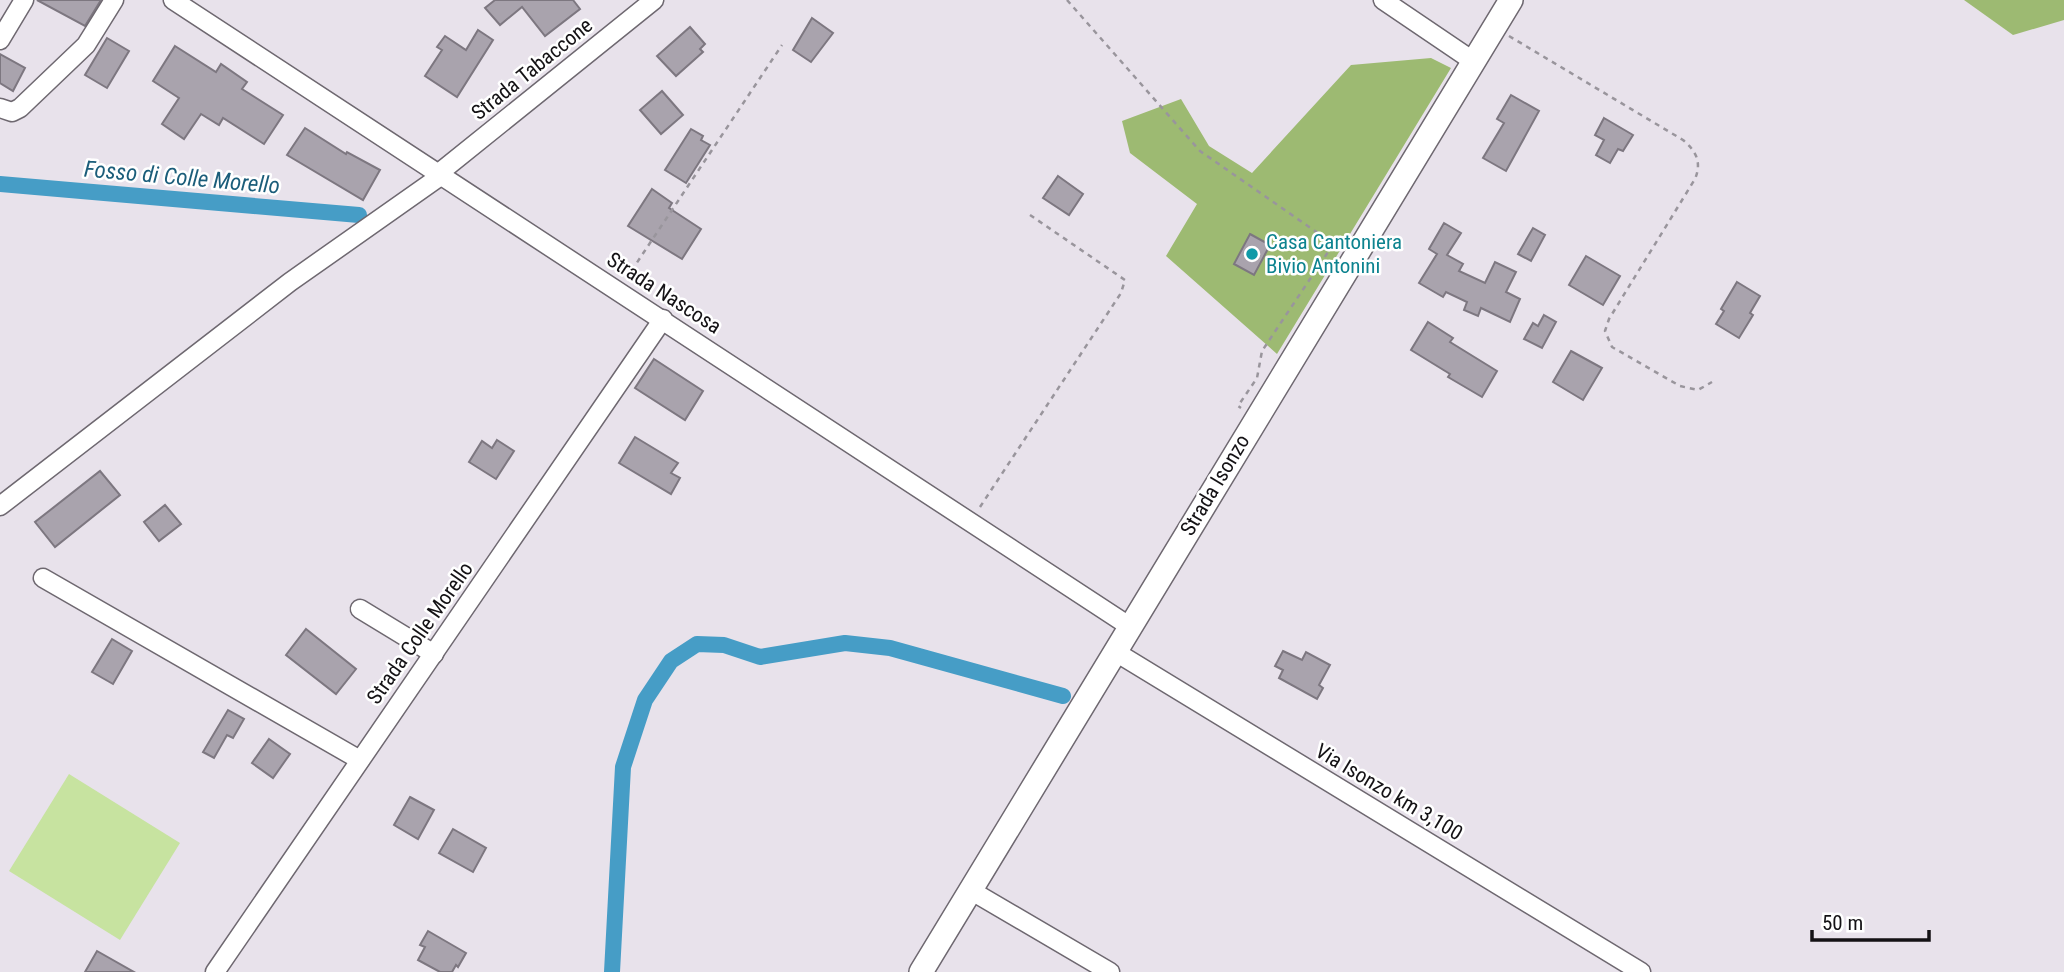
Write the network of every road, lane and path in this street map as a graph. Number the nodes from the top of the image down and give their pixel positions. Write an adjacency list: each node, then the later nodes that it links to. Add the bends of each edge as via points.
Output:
1 (24, 0): 9 (street)
2 (114, 0): 12 (street, via 76,55 20,108 12,112)
3 (173, 0): 13 (street, Strada Nascosa)
4 (654, 0): 13 (street, Strada Tabaccone)
5 (1067, 0): 18 (path, via 1200,151 1325,238 1330,249 1262,351 1257,378 1238,406)
6 (1383, 0): 11 (street)
7 (1511, 0): 8 (main road, Strada Isonzo)
8 (1494, 27): 11 (main road, Strada Isonzo); 17 (path, via 1692,147 1698,161 1695,179 1608,319 1605,331 1612,347 1680,386 1698,390)
9 (0, 40)
10 (782, 45): 15 (path)
11 (1473, 61): 18 (main road, Strada Isonzo)
12 (1, 109)
13 (440, 174): 15 (street, Strada Nascosa); 19 (street, Strada Tabaccone, via 290,282)
14 (1030, 215): 20 (path, via 1125,280 1121,293)
15 (618, 291): 16 (street, Strada Nascosa)
16 (663, 319): 20 (street, Strada Nascosa); 25 (street, Strada Colle Morello)
17 (1712, 382)
18 (1256, 417): 23 (main road, Strada Isonzo)
19 (0, 506)
20 (970, 522): 23 (street, Strada Nascosa)
21 (43, 578): 26 (street)
22 (360, 609): 25 (street)
23 (1129, 626): 24 (main road, Strada Isonzo)
24 (1114, 651): 27 (main road, Strada Isonzo); 31 (street, Via Isonzo km 3,100)
25 (434, 654): 26 (street, Strada Colle Morello)
26 (360, 760): 28 (street, Strada Colle Morello)
27 (970, 890): 29 (main road, Strada Isonzo); 30 (street)
28 (215, 972)
29 (921, 972)
30 (1110, 972)
31 (1641, 972)

